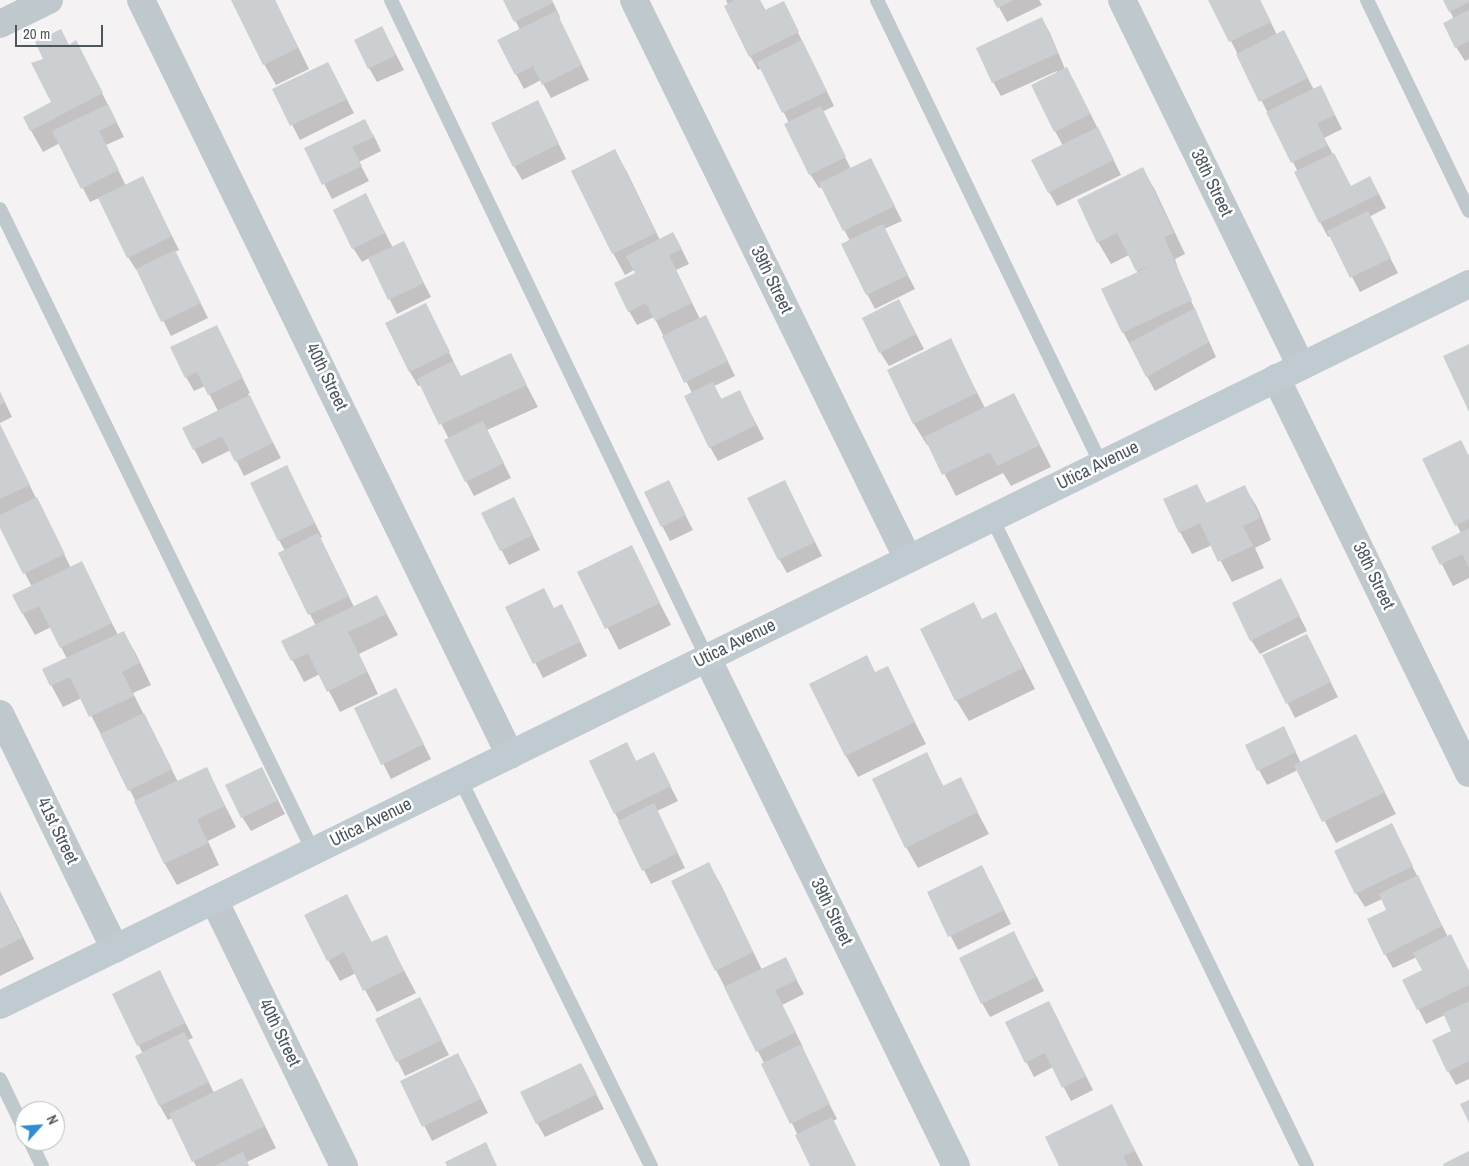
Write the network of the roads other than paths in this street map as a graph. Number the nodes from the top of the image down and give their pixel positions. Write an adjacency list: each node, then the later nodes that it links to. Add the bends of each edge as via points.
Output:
1 (49, 0): 8 (street)
2 (141, 0): 19 (street, 40th Street)
3 (391, 0): 17 (lane)
4 (634, 0): 16 (street, 39th Street)
5 (877, 0): 14 (lane)
6 (1122, 0): 12 (street, 38th Street)
7 (1367, 0): 10 (lane)
8 (0, 24)
9 (0, 209): 22 (lane)
10 (1469, 211)
11 (1469, 284): 12 (street, Utica Avenue)
12 (1301, 366): 13 (street, Utica Avenue)
13 (1276, 378): 14 (street, Utica Avenue); 20 (street, 38th Street)
14 (1101, 464): 15 (street, Utica Avenue)
15 (992, 518): 16 (street, Utica Avenue); 33 (lane)
16 (908, 559): 17 (street, Utica Avenue)
17 (707, 658): 19 (street, Utica Avenue); 32 (street, 39th Street)
18 (0, 714): 24 (street, 41st Street)
19 (510, 755): 21 (street, Utica Avenue)
20 (1469, 773)
21 (460, 779): 22 (street, Utica Avenue); 31 (lane)
22 (313, 851): 23 (street, Utica Avenue)
23 (214, 900): 24 (street, Utica Avenue); 30 (street, 40th Street)
24 (115, 949): 25 (street, Utica Avenue)
25 (0, 1005)
26 (0, 1079): 27 (lane)
27 (15, 1110)
28 (35, 1151): 29 (lane)
29 (42, 1166)
30 (344, 1166)
31 (651, 1166)
32 (956, 1166)
33 (1307, 1166)

